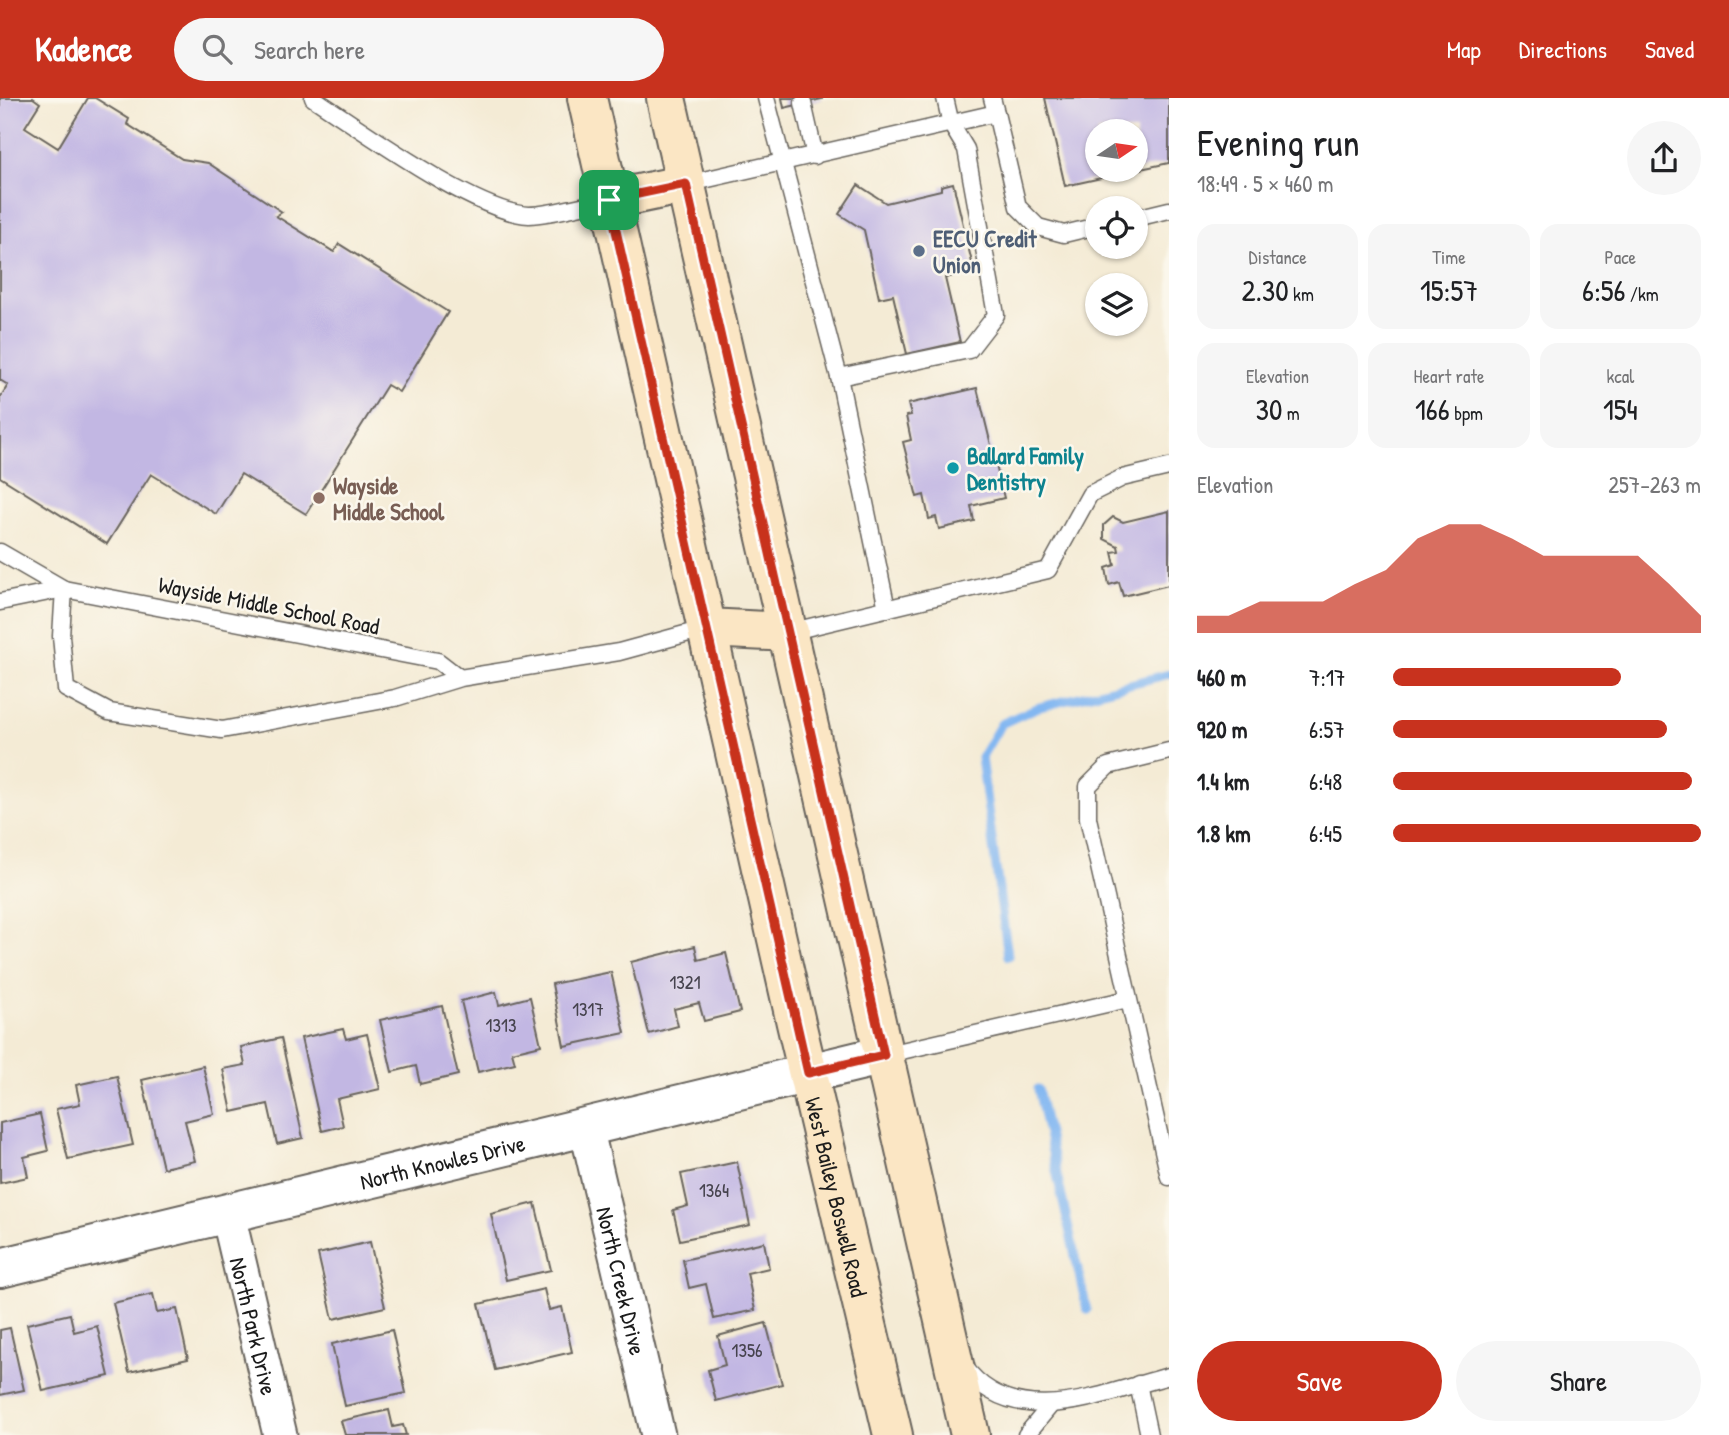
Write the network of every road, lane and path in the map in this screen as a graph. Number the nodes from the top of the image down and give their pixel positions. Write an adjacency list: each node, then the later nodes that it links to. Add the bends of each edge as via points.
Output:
1 (313, 98): 12 (lane, via 489,205 530,215)
2 (587, 98): 12 (main road, West Bailey Boswell Road)
3 (666, 98): 11 (main road)
4 (766, 98): 10 (lane)
5 (945, 98): 8 (lane)
6 (803, 103): 9 (lane)
7 (994, 105): 8 (lane); 15 (lane, via 1018,207 1038,227 1064,234)
8 (951, 124): 9 (lane); 16 (lane, via 966,149 996,315 969,351)
9 (815, 156): 10 (lane)
10 (781, 163): 11 (lane); 16 (lane)
11 (686, 184): 12 (main road); 23 (main road)
12 (609, 200): 22 (main road, West Bailey Boswell Road)
13 (1169, 210): 14 (lane)
14 (1148, 215)
15 (1085, 229)
16 (839, 377): 21 (lane)
17 (1169, 467): 21 (lane, via 1122,478 1090,494 1048,570)
18 (0, 552): 19 (lane)
19 (64, 589): 20 (lane); 24 (lane, Wayside Middle School Road, via 438,661); 24 (lane, via 61,636 66,689 109,712 222,730 395,698)
20 (0, 602)
21 (887, 609): 23 (lane)
22 (707, 628): 23 (main road); 24 (lane, via 618,652); 28 (main road, West Bailey Boswell Road)
23 (789, 632): 27 (main road)
24 (460, 678)
25 (1169, 751): 26 (lane, via 1108,766 1088,786 1088,818)
26 (1128, 999): 27 (lane); 30 (lane)
27 (884, 1055): 28 (street, North Knowles Drive); 33 (main road)
28 (808, 1073): 29 (street, North Knowles Drive); 39 (main road, West Bailey Boswell Road)
29 (586, 1127): 31 (street, North Knowles Drive); 38 (street, North Creek Drive)
30 (1169, 1177)
31 (228, 1215): 32 (street, North Knowles Drive); 37 (street, North Park Drive)
32 (0, 1268)
33 (947, 1342): 36 (lane, via 975,1381 995,1394); 40 (main road)
34 (1169, 1376): 35 (lane)
35 (1138, 1384): 36 (lane); 42 (lane)
36 (1050, 1406): 41 (lane)
37 (280, 1435)
38 (658, 1435)
39 (893, 1435)
40 (970, 1435)
41 (1026, 1435)
42 (1149, 1435)

